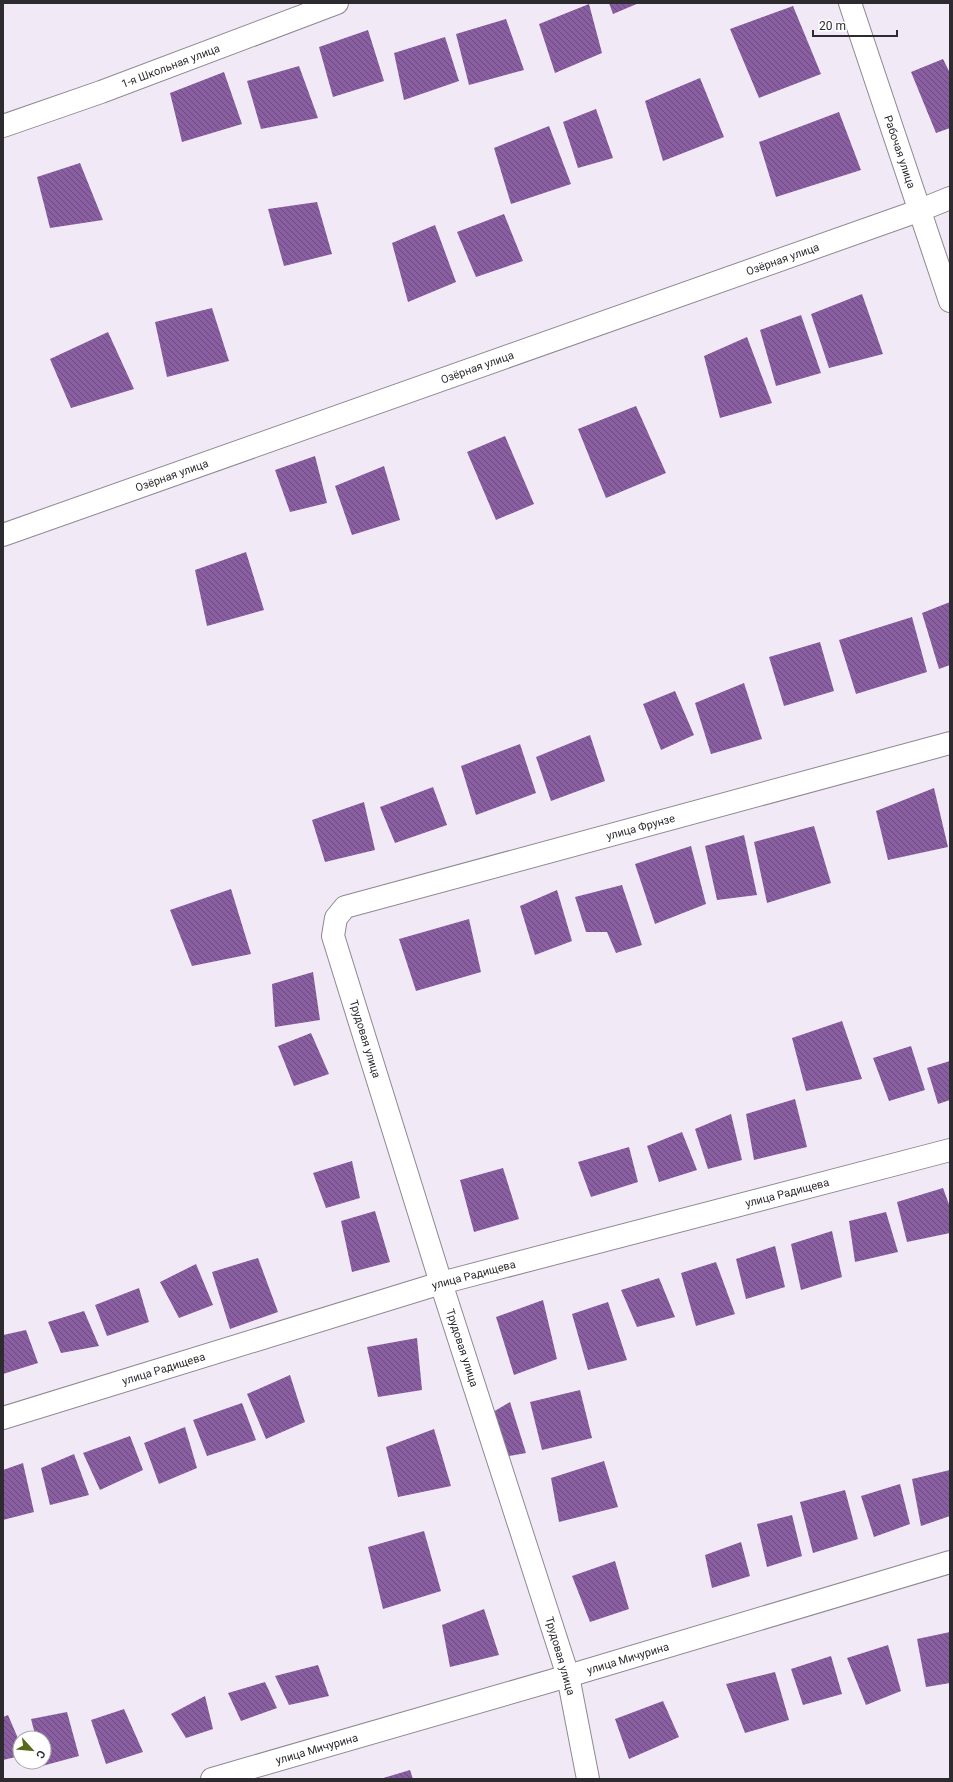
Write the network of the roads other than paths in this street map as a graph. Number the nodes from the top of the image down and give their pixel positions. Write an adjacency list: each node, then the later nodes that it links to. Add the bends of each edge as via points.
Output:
1 (337, 3): 3 (street, 1-я Школьная улица)
2 (850, 3): 5 (street, Рабочая улица)
3 (3, 126)
4 (950, 198): 5 (street, Озёрная улица)
5 (918, 211): 6 (street, Рабочая улица); 7 (street, Озёрная улица)
6 (950, 300)
7 (3, 535)
8 (950, 743): 9 (street, улица Фрунзе, via 345,907)
9 (336, 918): 11 (street, Трудовая улица, via 333,936)
10 (950, 1150): 11 (street, улица Радищева)
11 (441, 1283): 12 (street, улица Радищева); 14 (street, Трудовая улица)
12 (3, 1418)
13 (950, 1562): 14 (street, улица Мичурина)
14 (568, 1676): 15 (street, улица Мичурина); 16 (street, Трудовая улица)
15 (212, 1779)
16 (588, 1779)

